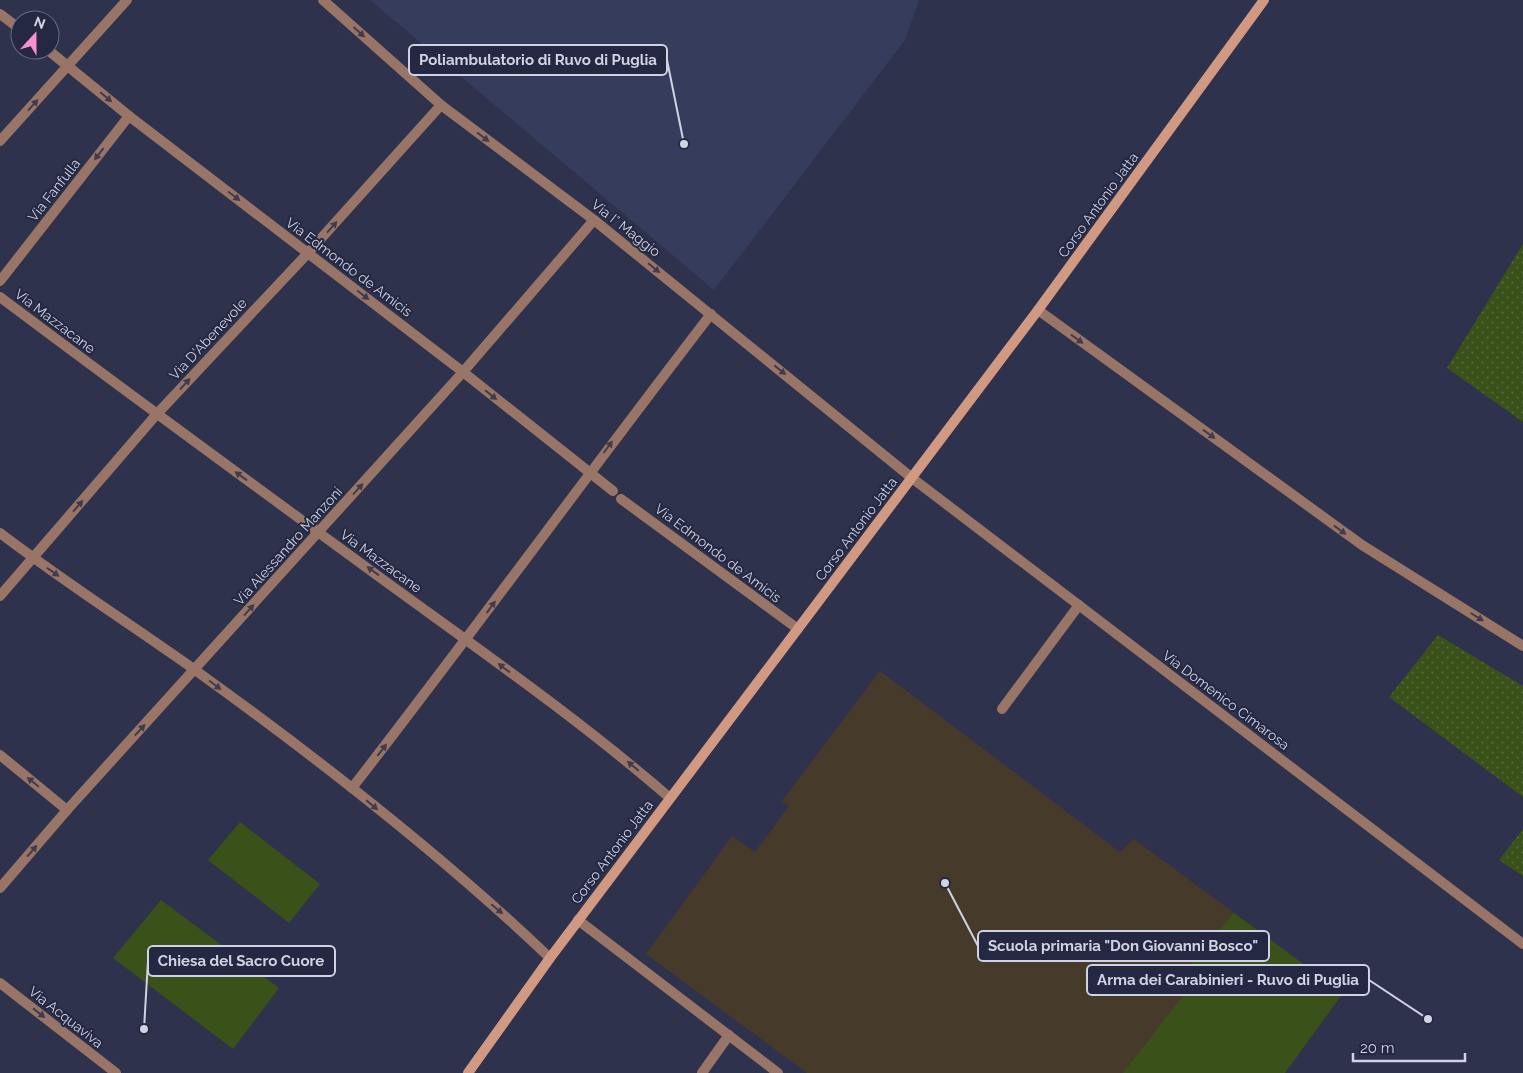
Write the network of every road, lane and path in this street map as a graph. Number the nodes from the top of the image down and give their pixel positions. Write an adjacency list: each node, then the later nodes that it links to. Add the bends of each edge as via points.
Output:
1 (127, 0): 5 (street)
2 (323, 0): 6 (street, Via I° Maggio, one-way to 6)
3 (1264, 0): 13 (main road, Corso Antonio Jatta)
4 (60, 60): 5 (street, Via Edmondo de Amicis)
5 (68, 66): 7 (street, Via Edmondo de Amicis, one-way to 7); 8 (street, one-way to 5)
6 (441, 105): 9 (street, Via I° Maggio, one-way to 9); 10 (street, Via D'Abenevole, one-way to 6)
7 (129, 116): 10 (street, Via Edmondo de Amicis, one-way to 10); 11 (street, Via Fanfulla, one-way to 11)
8 (0, 141)
9 (594, 220): 14 (street, Via I° Maggio, one-way to 14); 15 (street, Via Alessandro Manzoni)
10 (308, 253): 15 (street, Via Edmondo de Amicis, one-way to 15); 16 (street, Via D'Abenevole, one-way to 10)
11 (0, 281)
12 (0, 297): 16 (street, Via Mazzacane)
13 (1038, 310): 18 (main road, Corso Antonio Jatta); 28 (street, one-way to 28, via 1362,546)
14 (710, 314): 17 (street, one-way to 14); 18 (street, Via I° Maggio, one-way to 18)
15 (463, 372): 17 (street, Via Edmondo de Amicis, one-way to 17); 21 (street, Via Alessandro Manzoni, one-way to 15)
16 (156, 415): 21 (street, Via Mazzacane, one-way to 16); 23 (street, Via D'Abenevole, one-way to 16)
17 (589, 473): 19 (street, Via Edmondo de Amicis); 27 (street, one-way to 17)
18 (912, 478): 25 (street, Via Domenico Cimarosa); 26 (main road, Corso Antonio Jatta)
19 (613, 491)
20 (621, 499): 26 (street, Via Edmondo de Amicis)
21 (319, 532): 27 (street, Via Mazzacane, one-way to 21); 29 (street, Via Alessandro Manzoni, one-way to 21)
22 (0, 533): 23 (street)
23 (33, 558): 24 (street, Via D'Abenevole); 29 (street, one-way to 29)
24 (0, 596)
25 (1079, 605): 30 (street); 37 (street, Via Domenico Cimarosa)
26 (798, 629): 33 (main road, Corso Antonio Jatta)
27 (467, 640): 32 (street, one-way to 27); 33 (street, Via Mazzacane, one-way to 27, via 628,762)
28 (1523, 646)
29 (195, 670): 32 (street, one-way to 32); 34 (street, Via Alessandro Manzoni, one-way to 29)
30 (1002, 709)
31 (0, 755): 34 (street, one-way to 31)
32 (352, 788): 38 (street, one-way to 38)
33 (670, 798): 36 (main road, Corso Antonio Jatta)
34 (67, 810): 35 (street, Via Alessandro Manzoni, one-way to 34)
35 (0, 888)
36 (578, 920): 38 (main road, Corso Antonio Jatta); 40 (street)
37 (1523, 944)
38 (550, 958): 42 (main road, Corso Antonio Jatta)
39 (0, 983): 41 (street, Via Acquaviva, one-way to 41)
40 (729, 1035): 43 (street); 44 (street)
41 (116, 1073)
42 (468, 1073)
43 (702, 1073)
44 (778, 1073)

